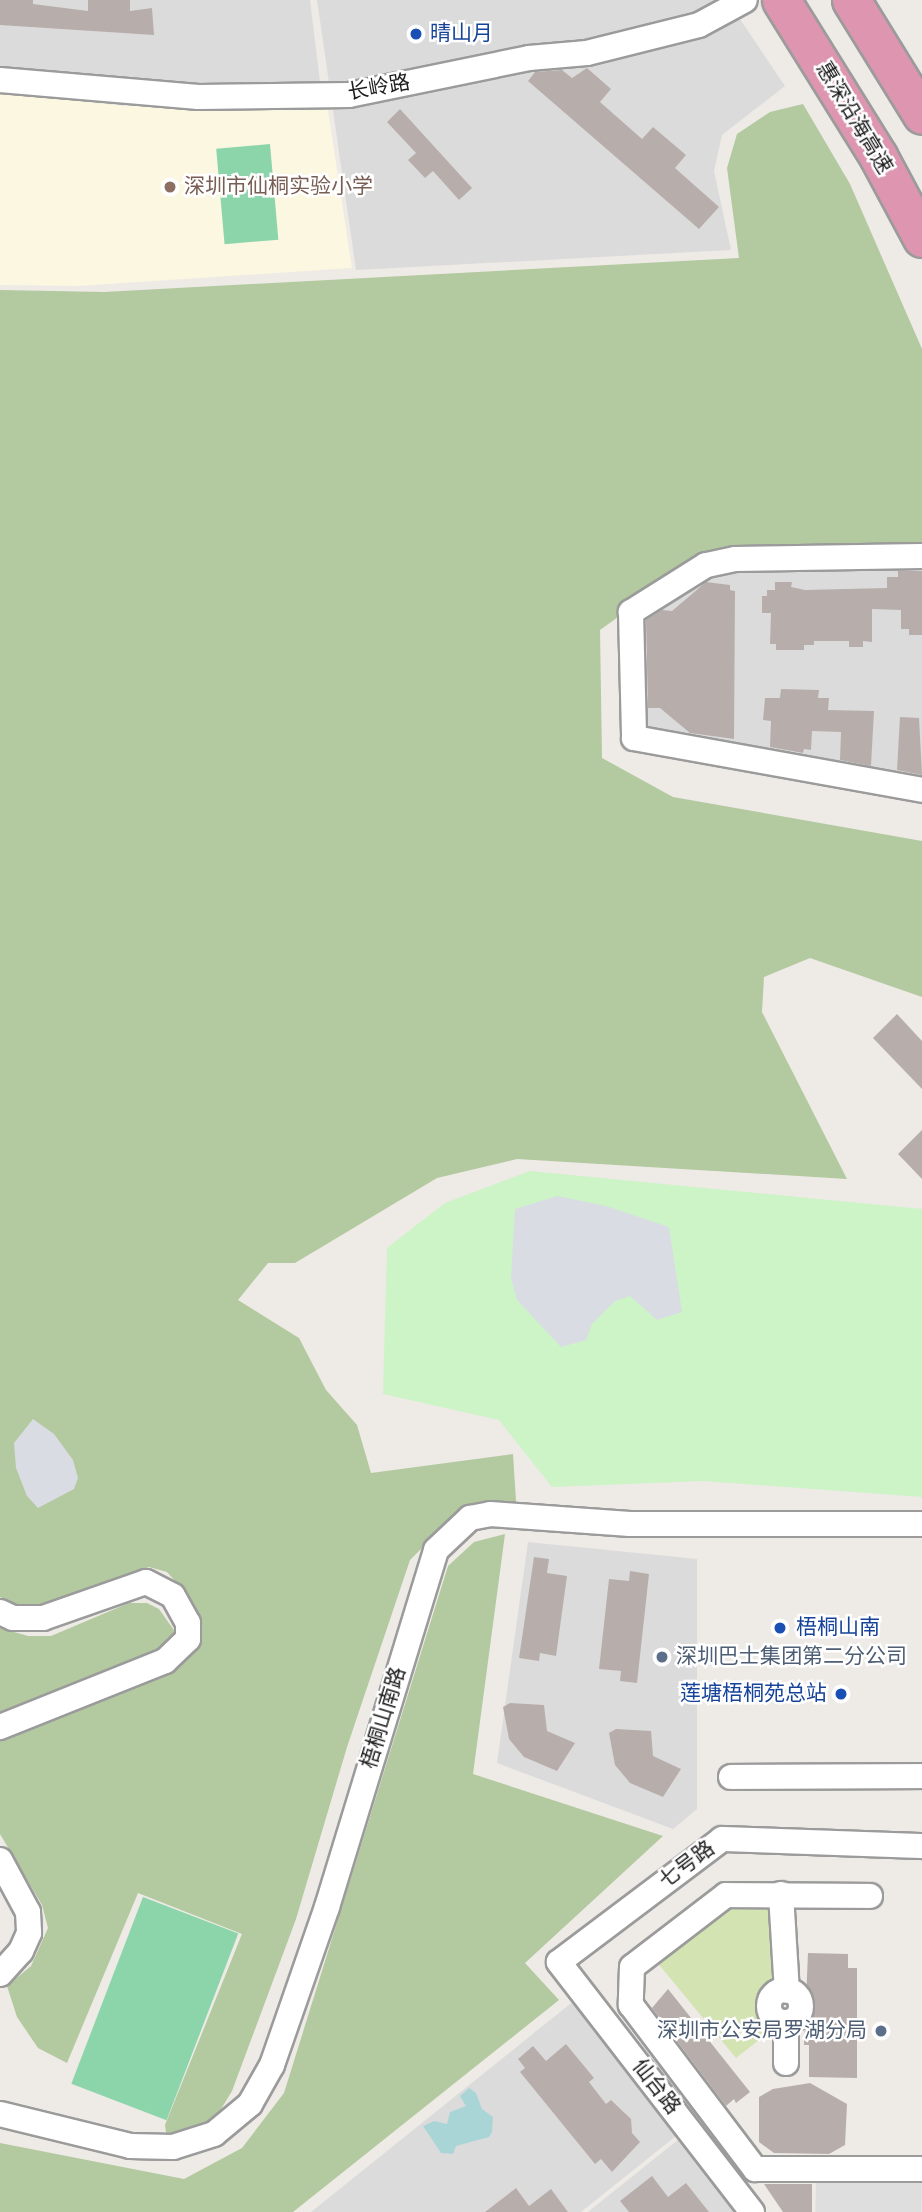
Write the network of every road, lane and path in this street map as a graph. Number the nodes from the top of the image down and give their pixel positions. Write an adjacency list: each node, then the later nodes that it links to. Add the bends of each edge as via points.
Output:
1 (746, 0): 4 (street, 长岭路, via 712,21 587,53 529,58 349,95 198,97)
2 (782, 0): 6 (highway, 惠深沿海高速, via 878,156)
3 (851, 0): 5 (highway)
4 (0, 80)
5 (922, 115)
6 (922, 238)
7 (922, 556): 8 (street, via 716,563 631,612 634,738)
8 (922, 789)
9 (922, 1524): 21 (street, 梧桐山南路, via 629,1524 490,1514 470,1518 436,1550 327,1906 272,2065 250,2104 214,2134 173,2147 130,2146)
10 (0, 1612): 11 (street, via 13,1618 43,1618 145,1582 173,1595 188,1623 188,1639 165,1661)
11 (0, 1727)
12 (922, 1776): 13 (street)
13 (731, 1777)
14 (922, 1846): 18 (street, 七号路, via 722,1839)
15 (0, 1860): 19 (street, via 28,1912 29,1933 21,1951)
16 (781, 1894): 17 (street); 20 (street, via 787,1991 796,1995 800,2009 796,2018 786,2022); 22 (street, via 726,1895 632,1967 631,2005 755,2169)
17 (870, 1896)
18 (559, 1962): 23 (street, 仙台路)
19 (0, 1974)
20 (786, 2063)
21 (0, 2114)
22 (922, 2169)
23 (752, 2212)

